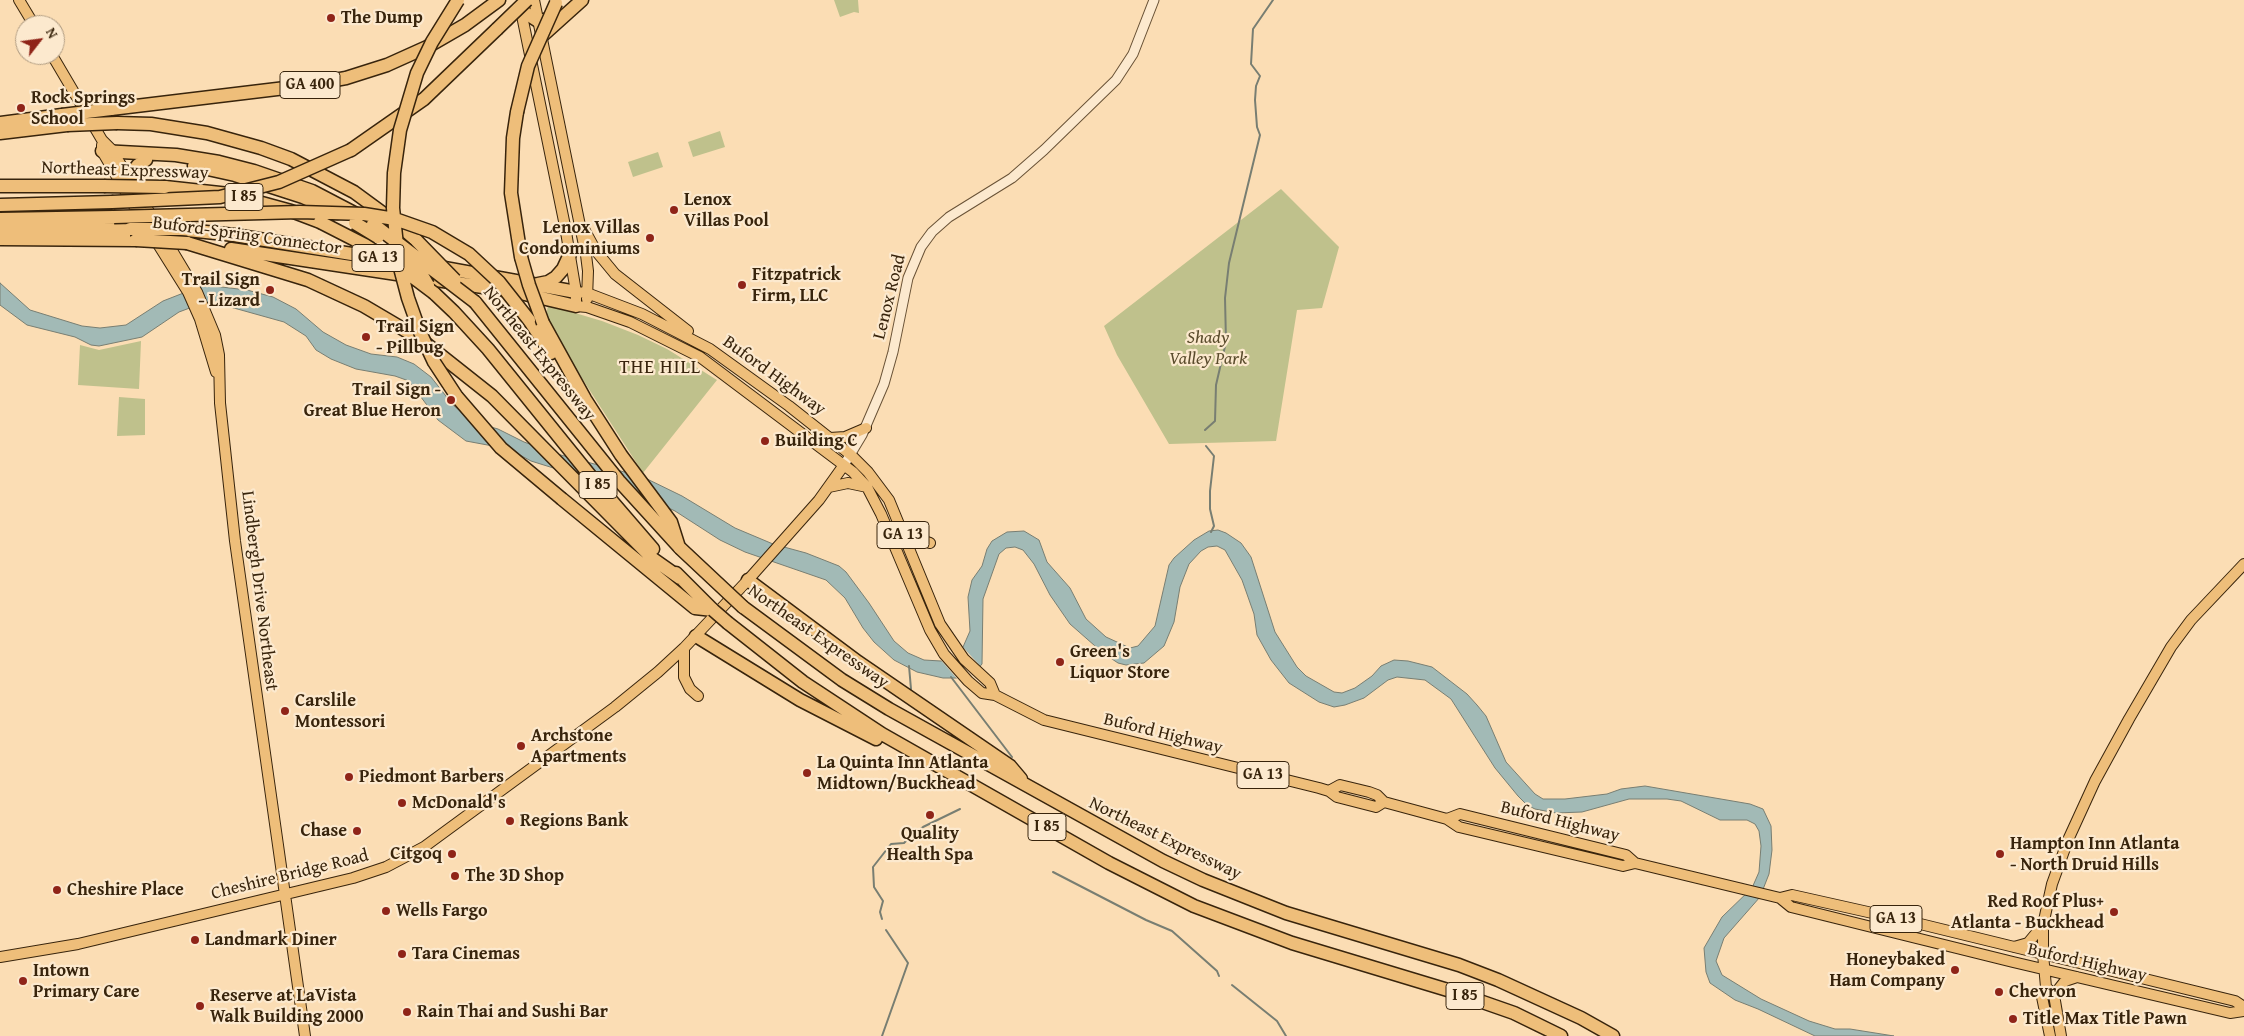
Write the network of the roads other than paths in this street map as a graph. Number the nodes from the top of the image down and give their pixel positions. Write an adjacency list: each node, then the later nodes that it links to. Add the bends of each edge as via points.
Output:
1 (20, 0): 9 (main road)
2 (458, 0): 52 (highway, bridge, via 432,42 418,73 400,130 396,158 393,208 396,245 403,280 420,332 434,362 457,397 501,448 695,608)
3 (534, 0): 11 (main road)
4 (582, 0): 10 (highway)
5 (1154, 0): 37 (street, Lenox Road, via 1133,54 1116,80 1012,178 949,217 921,247 908,278 884,384)
6 (557, 1): 36 (highway, bridge, via 528,66 513,138 511,193 528,285 543,323)
7 (496, 3): 14 (highway, GA 400, bridge, via 465,26 427,47 387,65 346,78 111,109)
8 (522, 3): 11 (highway); 21 (highway, bridge, via 424,98 351,150 279,182 220,197); 28 (main road)
9 (28, 15)
10 (564, 16): 11 (highway); 12 (highway)
11 (538, 22): 12 (main road)
12 (542, 36): 22 (main road)
13 (58, 65): 17 (main road, Lindbergh Drive Northeast)
14 (65, 120): 15 (highway, GA 400); 16 (highway, Northeast Expressway / I 85); 32 (highway, Northeast Expressway / I 85, bridge, via 152,124 207,133 276,154 354,192 400,225)
15 (0, 123)
16 (0, 132)
17 (108, 151): 18 (highway); 20 (main road, Lindbergh Drive Northeast); 32 (highway, bridge, via 198,158 254,171 312,191 373,224); 34 (main road, Lindbergh Drive Northeast, via 177,276)
18 (146, 160): 20 (highway, via 134,170); 31 (highway, bridge, via 235,175 303,197 355,223 392,247 419,270)
19 (0, 186): 31 (highway, Northeast Expressway / I 85, bridge, via 165,187 229,194 320,222 394,263)
20 (133, 186): 34 (main road, Lindbergh Drive Northeast, via 191,282)
21 (0, 205)
22 (576, 211): 30 (main road, via 588,272); 35 (main road, via 596,251 615,274)
23 (0, 219): 36 (highway, bridge, via 300,212 364,214 395,219 432,232 469,254 499,282)
24 (0, 230): 25 (highway, Buford-Spring Connector / GA 13)
25 (133, 234): 26 (highway, Buford-Spring Connector / GA 13); 27 (highway, Buford-Spring Connector / GA 13, bridge); 29 (highway, Buford-Spring Connector / GA 13, bridge, via 178,229 234,235)
26 (0, 240)
27 (187, 243): 33 (highway, Buford-Spring Connector / GA 13, via 516,292); 50 (highway, via 288,273 364,306 420,339 492,396 638,546)
28 (570, 254): 29 (highway, via 556,277); 30 (main road)
29 (536, 284): 30 (highway, Buford-Spring Connector / GA 13)
30 (582, 293): 33 (main road); 35 (main road, Buford Highway / GA 13, via 642,314)
31 (434, 294): 50 (highway, Northeast Expressway / I 85, via 481,341 616,507)
32 (475, 302): 46 (highway, Northeast Expressway / I 85, via 619,481)
33 (582, 306): 40 (main road, Buford Highway / GA 13, via 630,322 700,357)
34 (204, 317): 59 (main road, Lindbergh Drive Northeast, via 218,380 242,592)
35 (710, 349): 38 (main road, Buford Highway / GA 13)
36 (585, 398): 46 (highway, via 671,522)
37 (866, 428): 38 (main road, via 846,437); 39 (street, Lenox Road)
38 (830, 438): 39 (main road, Buford Highway / GA 13)
39 (851, 455): 40 (street, Lenox Road); 44 (main road, Buford Highway / GA 13, via 889,500)
40 (844, 465): 41 (main road, Lenox Road); 42 (main road, Buford Highway / GA 13)
41 (829, 487): 42 (main road, via 848,484); 51 (main road, Lenox Road)
42 (866, 487): 43 (main road, Buford Highway / GA 13)
43 (881, 514): 47 (main road, via 899,547); 49 (main road, Buford Highway / GA 13)
44 (903, 534): 45 (main road); 47 (main road, Buford Highway / GA 13)
45 (930, 543)
46 (680, 548): 58 (highway, Northeast Expressway / I 85, bridge, via 743,607 842,680)
47 (912, 552): 49 (main road, via 906,560); 55 (main road, Buford Highway / GA 13, via 940,624 964,659 990,683)
48 (2244, 564): 61 (main road, via 2191,620 2171,647 2129,719 2068,840 2052,884)
49 (906, 573): 55 (main road, Buford Highway / GA 13, via 930,630 952,664 982,693)
50 (680, 578): 52 (highway, Northeast Expressway / I 85)
51 (749, 578): 52 (main road, Lenox Road); 58 (highway, via 858,662 1010,766)
52 (715, 612): 53 (main road, Cheshire Bridge Road); 57 (highway, Northeast Expressway / I 85, bridge, via 818,693)
53 (696, 636): 54 (main road, Cheshire Bridge Road); 57 (highway, via 800,700 877,740)
54 (684, 648): 56 (main road, via 684,677); 59 (main road, Cheshire Bridge Road, via 617,706 424,847 367,874)
55 (995, 695): 60 (main road, Buford Highway / GA 13, via 1044,720 1329,791 1340,785 1377,795 1384,802 1447,819 1460,814 1626,854 1635,863)
56 (698, 696)
57 (920, 756): 72 (highway, Northeast Expressway / I 85, via 1109,863 1194,906 1292,943 1478,1000)
58 (1028, 787): 73 (highway, Northeast Expressway / I 85, via 1129,844 1203,880 1286,913 1459,965 1566,1011)
59 (285, 894): 64 (main road, Cheshire Bridge Road, via 78,944); 71 (main road, Lindbergh Drive Northeast)
60 (1780, 898): 62 (main road, Buford Highway / GA 13, via 1792,895); 65 (main road, Buford Highway / GA 13, via 1791,907)
61 (2043, 925): 62 (main road, via 2028,943); 63 (main road)
62 (2013, 947): 63 (main road, Buford Highway / GA 13)
63 (2043, 954): 65 (main road); 69 (main road, Buford Highway / GA 13, via 2235,1001)
64 (0, 957)
65 (2043, 969): 66 (main road, Buford Highway / GA 13); 67 (main road)
66 (2077, 976): 68 (main road, via 2065,981); 70 (main road, Buford Highway / GA 13, via 2230,1013)
67 (2046, 987): 68 (main road); 74 (main road, via 2042,998)
68 (2054, 995): 75 (main road)
69 (2244, 1007)
70 (2244, 1012)
71 (304, 1036)
72 (1561, 1036)
73 (1613, 1036)
74 (2050, 1036)
75 (2061, 1036)

